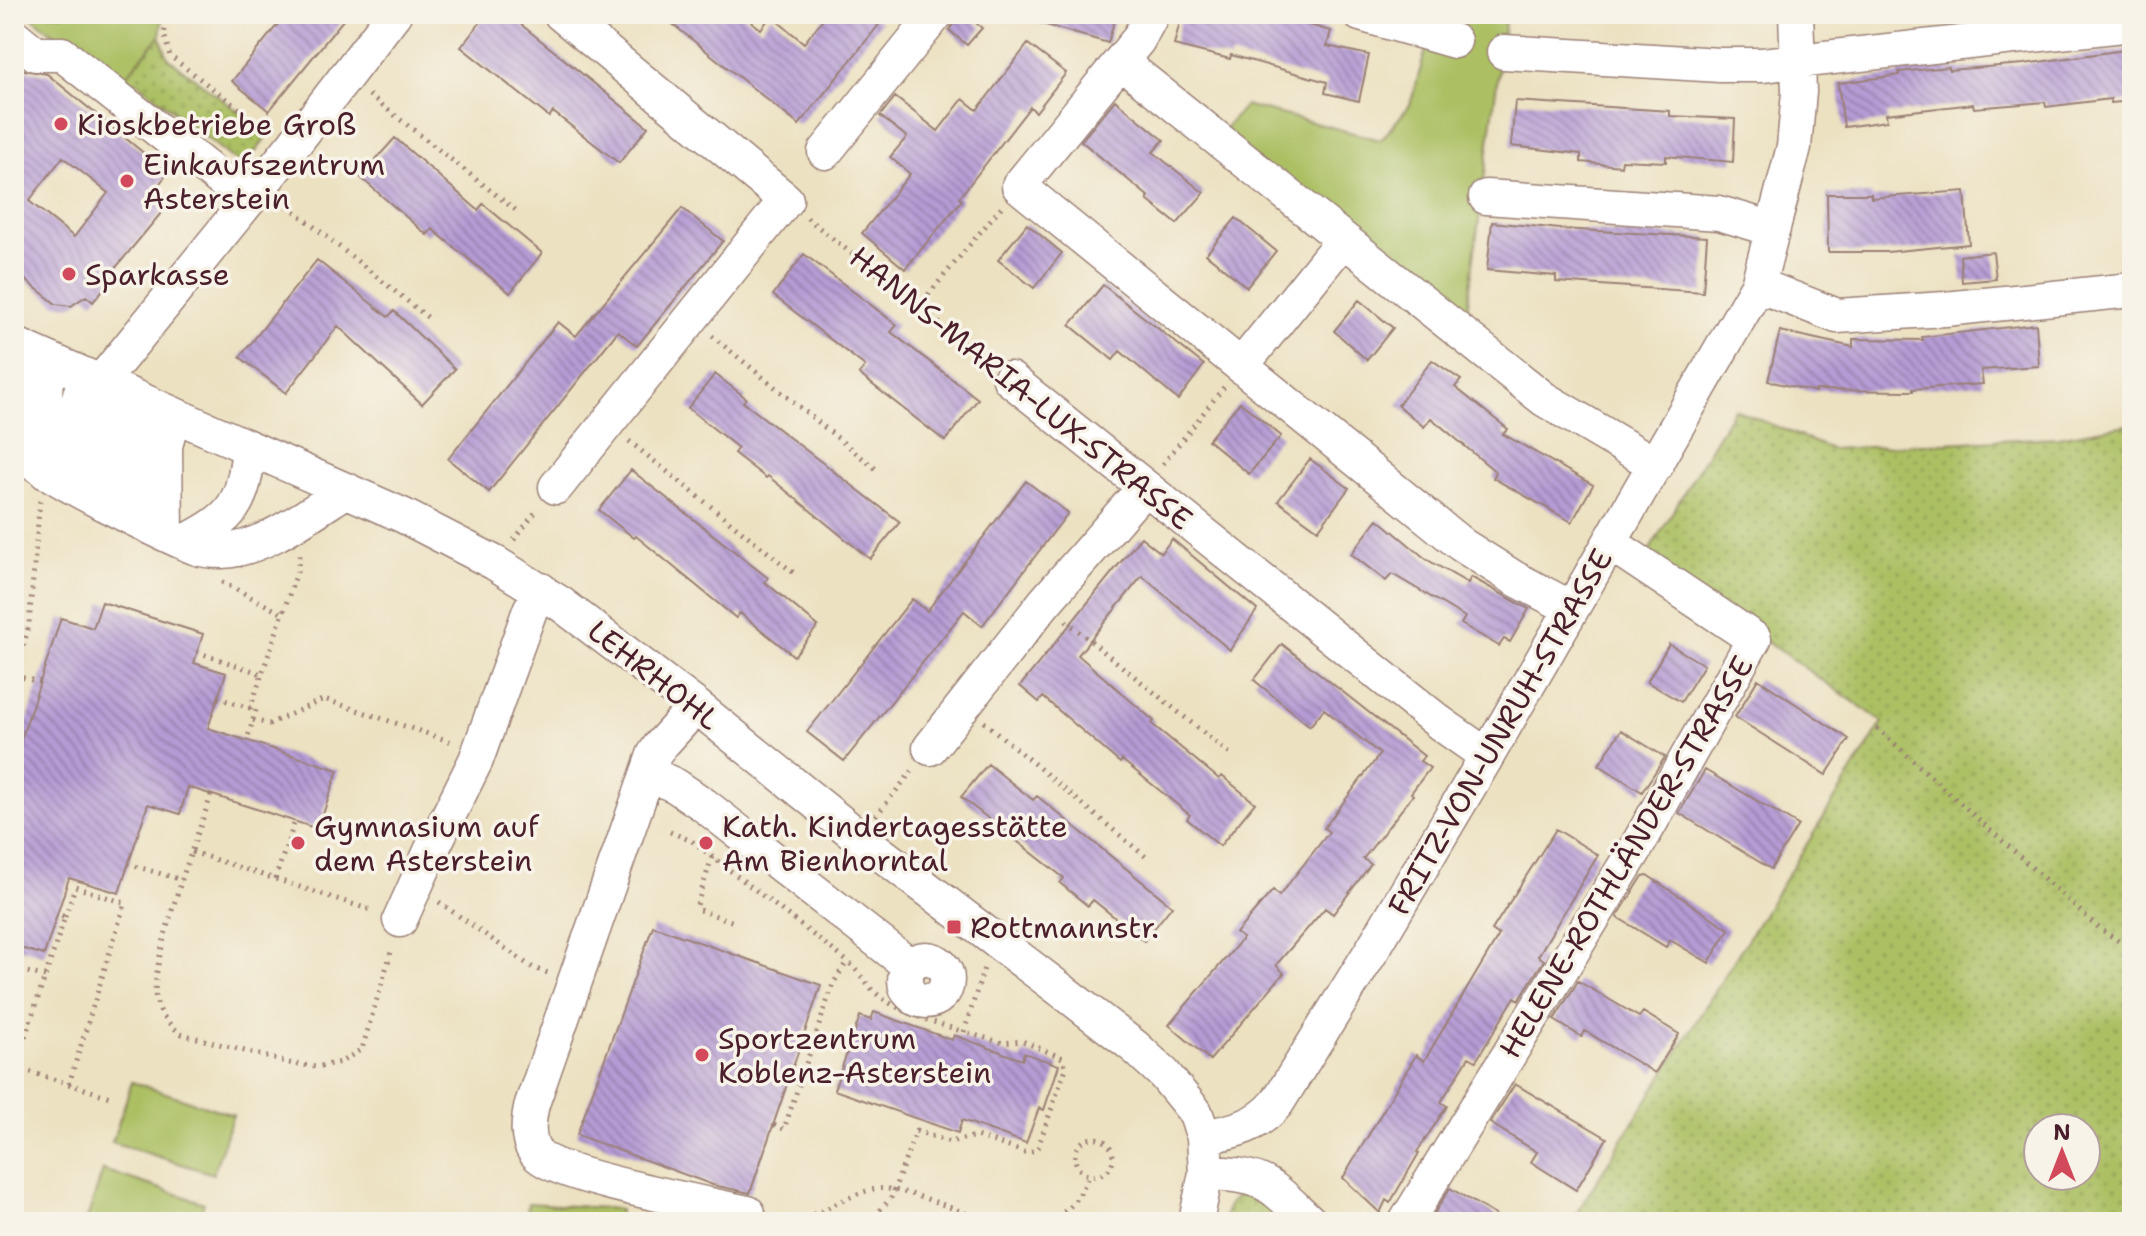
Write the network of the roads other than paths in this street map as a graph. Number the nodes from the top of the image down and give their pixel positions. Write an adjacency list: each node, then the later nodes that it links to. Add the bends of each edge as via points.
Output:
1 (394, 14): 14 (street)
2 (561, 14): 28 (street, via 786,200)
3 (936, 14): 13 (street)
4 (1152, 14): 12 (street)
5 (1360, 14): 9 (street)
6 (1796, 14): 11 (street, FRITZ-VON-UNRUH-STRASSE)
7 (2132, 24): 11 (street)
8 (14, 36): 14 (street, via 36,54 62,54)
9 (1454, 41)
10 (1504, 52): 11 (street, via 1731,65)
11 (1799, 61): 16 (street, FRITZ-VON-UNRUH-STRASSE, via 1794,147)
12 (1121, 62): 17 (street); 21 (street, via 1019,186)
13 (825, 152)
14 (253, 192): 23 (street)
15 (1486, 197): 16 (street, via 1719,213)
16 (1773, 229): 18 (street, FRITZ-VON-UNRUH-STRASSE)
17 (1343, 240): 21 (street); 26 (street, via 1544,399)
18 (1758, 285): 19 (street, via 1837,316); 26 (street, FRITZ-VON-UNRUH-STRASSE)
19 (2132, 290)
20 (32, 352): 23 (street, LEHRHOHL); 27 (street, via 17,376 17,443)
21 (1242, 365): 35 (street, via 1462,545)
22 (1010, 379): 29 (street, HANNS-MARIA-LUX-STRASSE)
23 (110, 388): 24 (street, LEHRHOHL); 27 (street, via 76,401); 31 (street, via 102,421); 32 (street, via 134,431)
24 (172, 416): 25 (street, LEHRHOHL); 32 (street, via 165,447)
25 (249, 448): 30 (street, LEHRHOHL); 32 (street, via 243,486 219,523)
26 (1656, 465): 33 (street, FRITZ-VON-UNRUH-STRASSE)
27 (53, 481): 31 (street)
28 (556, 487)
29 (1145, 487): 37 (street, via 1044,603); 38 (street, HANNS-MARIA-LUX-STRASSE)
30 (347, 490): 32 (street, via 259,541 230,550 209,551); 34 (street, LEHRHOHL)
31 (104, 502): 32 (street)
32 (163, 531)
33 (1610, 543): 35 (street, FRITZ-VON-UNRUH-STRASSE); 47 (street, HELENE-ROTHLÄNDER-STRASSE, via 1754,639 1636,848)
34 (541, 590): 36 (street, LEHRHOHL); 40 (street, via 480,751)
35 (1571, 608): 38 (street, FRITZ-VON-UNRUH-STRASSE)
36 (696, 706): 39 (street, via 660,746); 42 (street, LEHRHOHL, via 1135,1047 1187,1100)
37 (930, 748)
38 (1487, 756): 42 (street, FRITZ-VON-UNRUH-STRASSE, via 1277,1103 1245,1128)
39 (648, 773): 41 (street, via 704,805); 44 (street, via 528,1118 528,1133 539,1156 554,1164)
40 (400, 920)
41 (910, 966)
42 (1204, 1137): 43 (street)
43 (1206, 1173): 45 (street); 46 (street, via 1261,1180)
44 (748, 1213)
45 (1196, 1222)
46 (1310, 1222)
47 (1406, 1222)

